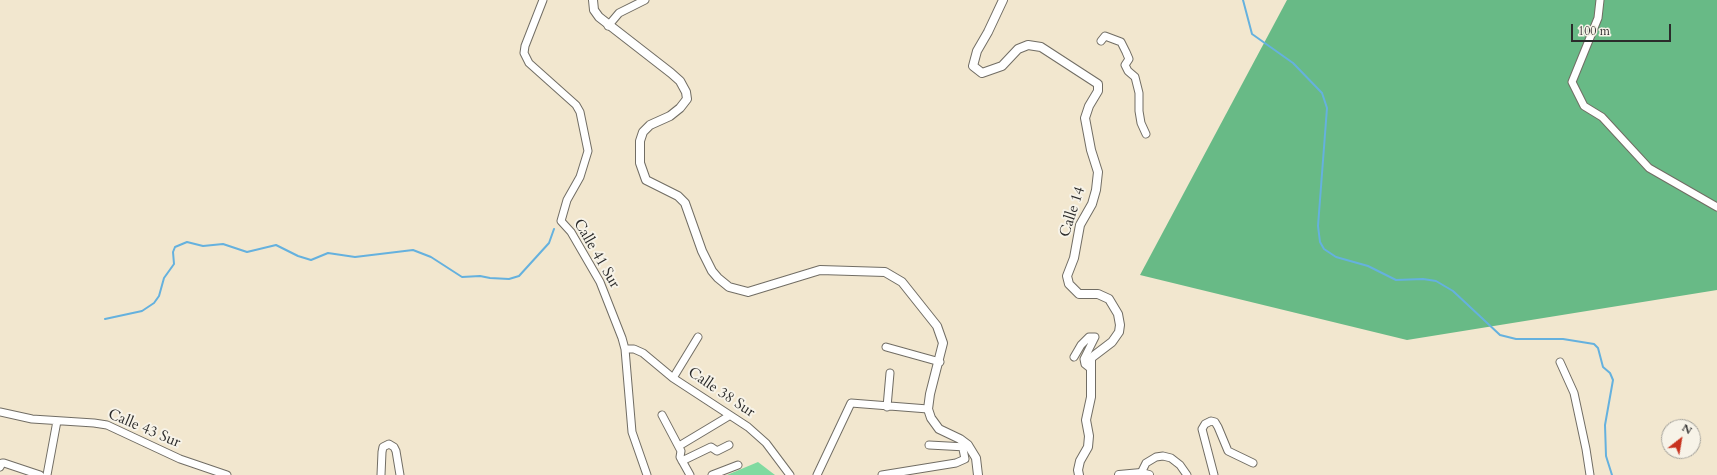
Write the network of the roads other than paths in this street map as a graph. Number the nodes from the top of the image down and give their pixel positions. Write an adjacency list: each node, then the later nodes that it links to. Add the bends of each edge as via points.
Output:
1 (543, 0): 12 (street, Calle 41 Sur, via 525,46 526,58 576,105 580,112 588,151 580,177 563,210 561,221 571,232 600,282)
2 (593, 0): 6 (street, via 594,10)
3 (645, 0): 6 (street, via 619,13)
4 (1003, 0): 16 (street, Calle 14, via 977,51 973,66 982,73 1002,66 1018,49 1028,45 1041,47 1098,84 1098,91 1089,106 1086,118 1091,150 1098,172 1096,190 1092,204 1080,225 1074,258 1067,276 1072,288 1079,294 1098,294 1109,299 1118,314 1120,326 1112,342 1091,358)
5 (1600, 0): 9 (street, via 1598,18 1572,82 1584,106 1602,117 1650,168)
6 (608, 26): 14 (street, via 671,73 680,81 686,92 687,100 680,108 670,116 650,125 643,132 640,145 642,170 649,182 678,196 685,203 702,251 712,271 724,284 740,292 748,292 820,270 885,272 902,282 937,326 943,344)
7 (1101, 41): 8 (street, via 1105,36 1121,42 1126,52 1129,59 1125,65 1135,77 1139,92 1141,123)
8 (1146, 134)
9 (1717, 207)
10 (698, 337): 18 (street)
11 (886, 347): 14 (street)
12 (625, 349): 18 (street, Calle 38 Sur, via 643,353); 39 (street, Calle 41 Sur, via 632,432)
13 (1074, 357): 16 (street, via 1089,337 1095,337 1084,359 1084,364)
14 (940, 362): 20 (street)
15 (1560, 362): 50 (street, via 1574,393)
16 (1090, 368): 46 (street, via 1091,397 1086,420 1088,447 1080,461)
17 (890, 373): 19 (street)
18 (673, 378): 23 (street, Calle 38 Sur)
19 (887, 407): 20 (street); 43 (street, via 851,404)
20 (928, 409): 28 (street, via 939,429 960,439)
21 (0, 412): 24 (street, Calle 43 Sur)
22 (662, 415): 27 (street)
23 (729, 416): 27 (street); 42 (street, Calle 38 Sur, via 748,427 766,443)
24 (57, 421): 35 (street); 36 (street, Calle 43 Sur, via 107,425 180,459)
25 (729, 445): 29 (street, via 717,451 711,447)
26 (929, 445): 28 (street)
27 (679, 446): 29 (street)
28 (967, 446): 44 (street, via 963,449 965,459 956,463); 45 (street, via 976,458)
29 (682, 461): 40 (street)
30 (1253, 463): 49 (street, via 1228,451 1218,427 1211,421 1202,429)
31 (738, 465): 41 (street)
32 (0, 467): 34 (street, via 4,463)
33 (1145, 474): 47 (street); 48 (street, via 1146,464 1156,457 1163,456 1180,465)
34 (40, 475)
35 (47, 475)
36 (227, 475)
37 (382, 475): 38 (street, via 382,452 389,444 396,451)
38 (400, 475)
39 (647, 475)
40 (690, 475)
41 (712, 475)
42 (790, 475)
43 (817, 475)
44 (882, 475)
45 (978, 475)
46 (1080, 475)
47 (1119, 475)
48 (1187, 475)
49 (1214, 475)
50 (1590, 475)

